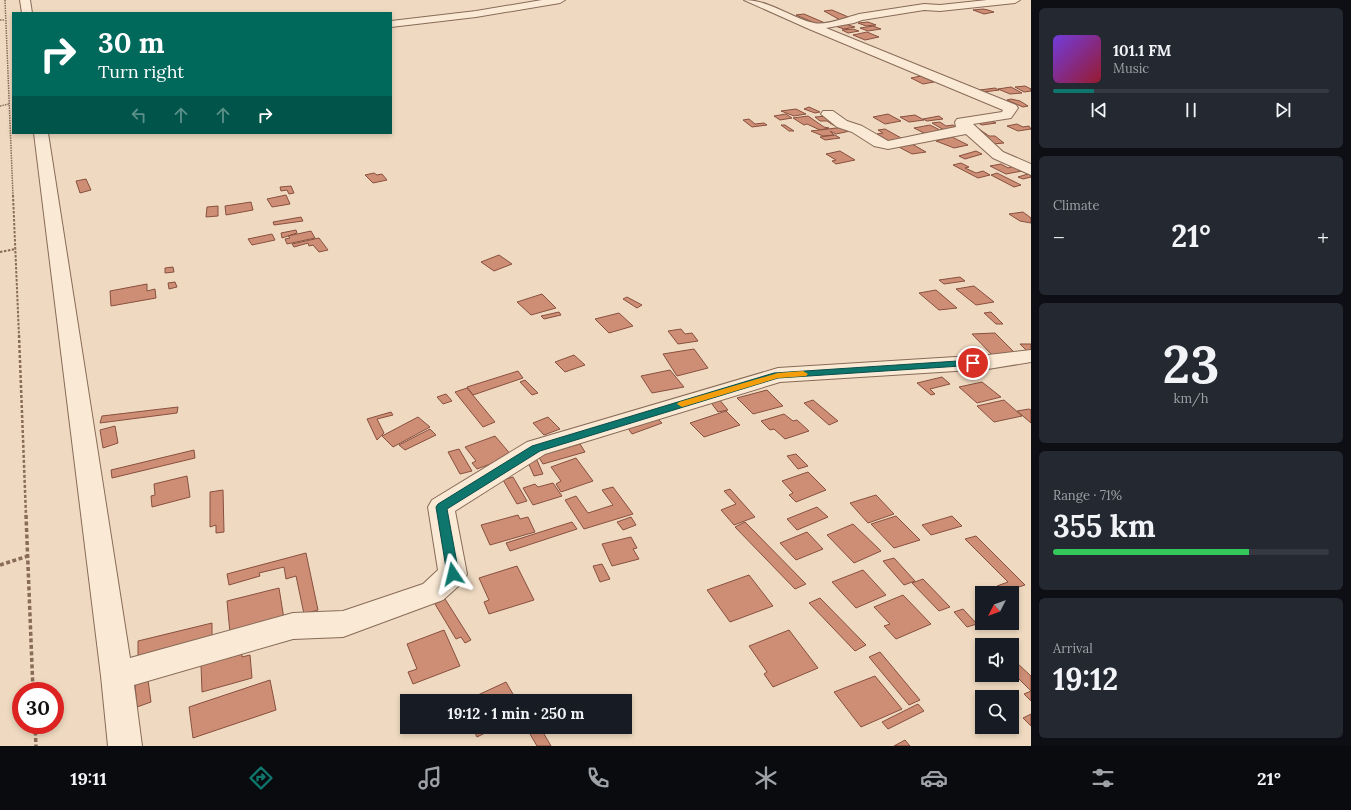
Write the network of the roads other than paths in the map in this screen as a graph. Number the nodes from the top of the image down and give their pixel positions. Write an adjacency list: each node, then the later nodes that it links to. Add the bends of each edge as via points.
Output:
1 (25, 0): 5 (street)
2 (560, 0): 6 (street, via 476,14)
3 (748, 0): 7 (street)
4 (1015, 0): 7 (street, via 882,12)
5 (27, 12)
6 (392, 24)
7 (813, 27): 9 (street, via 1011,108 1006,115)
8 (828, 114): 9 (street, via 842,124 888,145 964,130)
9 (962, 122): 11 (street, via 998,154)
10 (41, 134): 13 (street)
11 (1031, 170)
12 (1027, 360): 13 (street, via 778,375 536,448 442,507 453,574 433,592 343,624 293,626)
13 (117, 676): 14 (street)
14 (125, 746)

